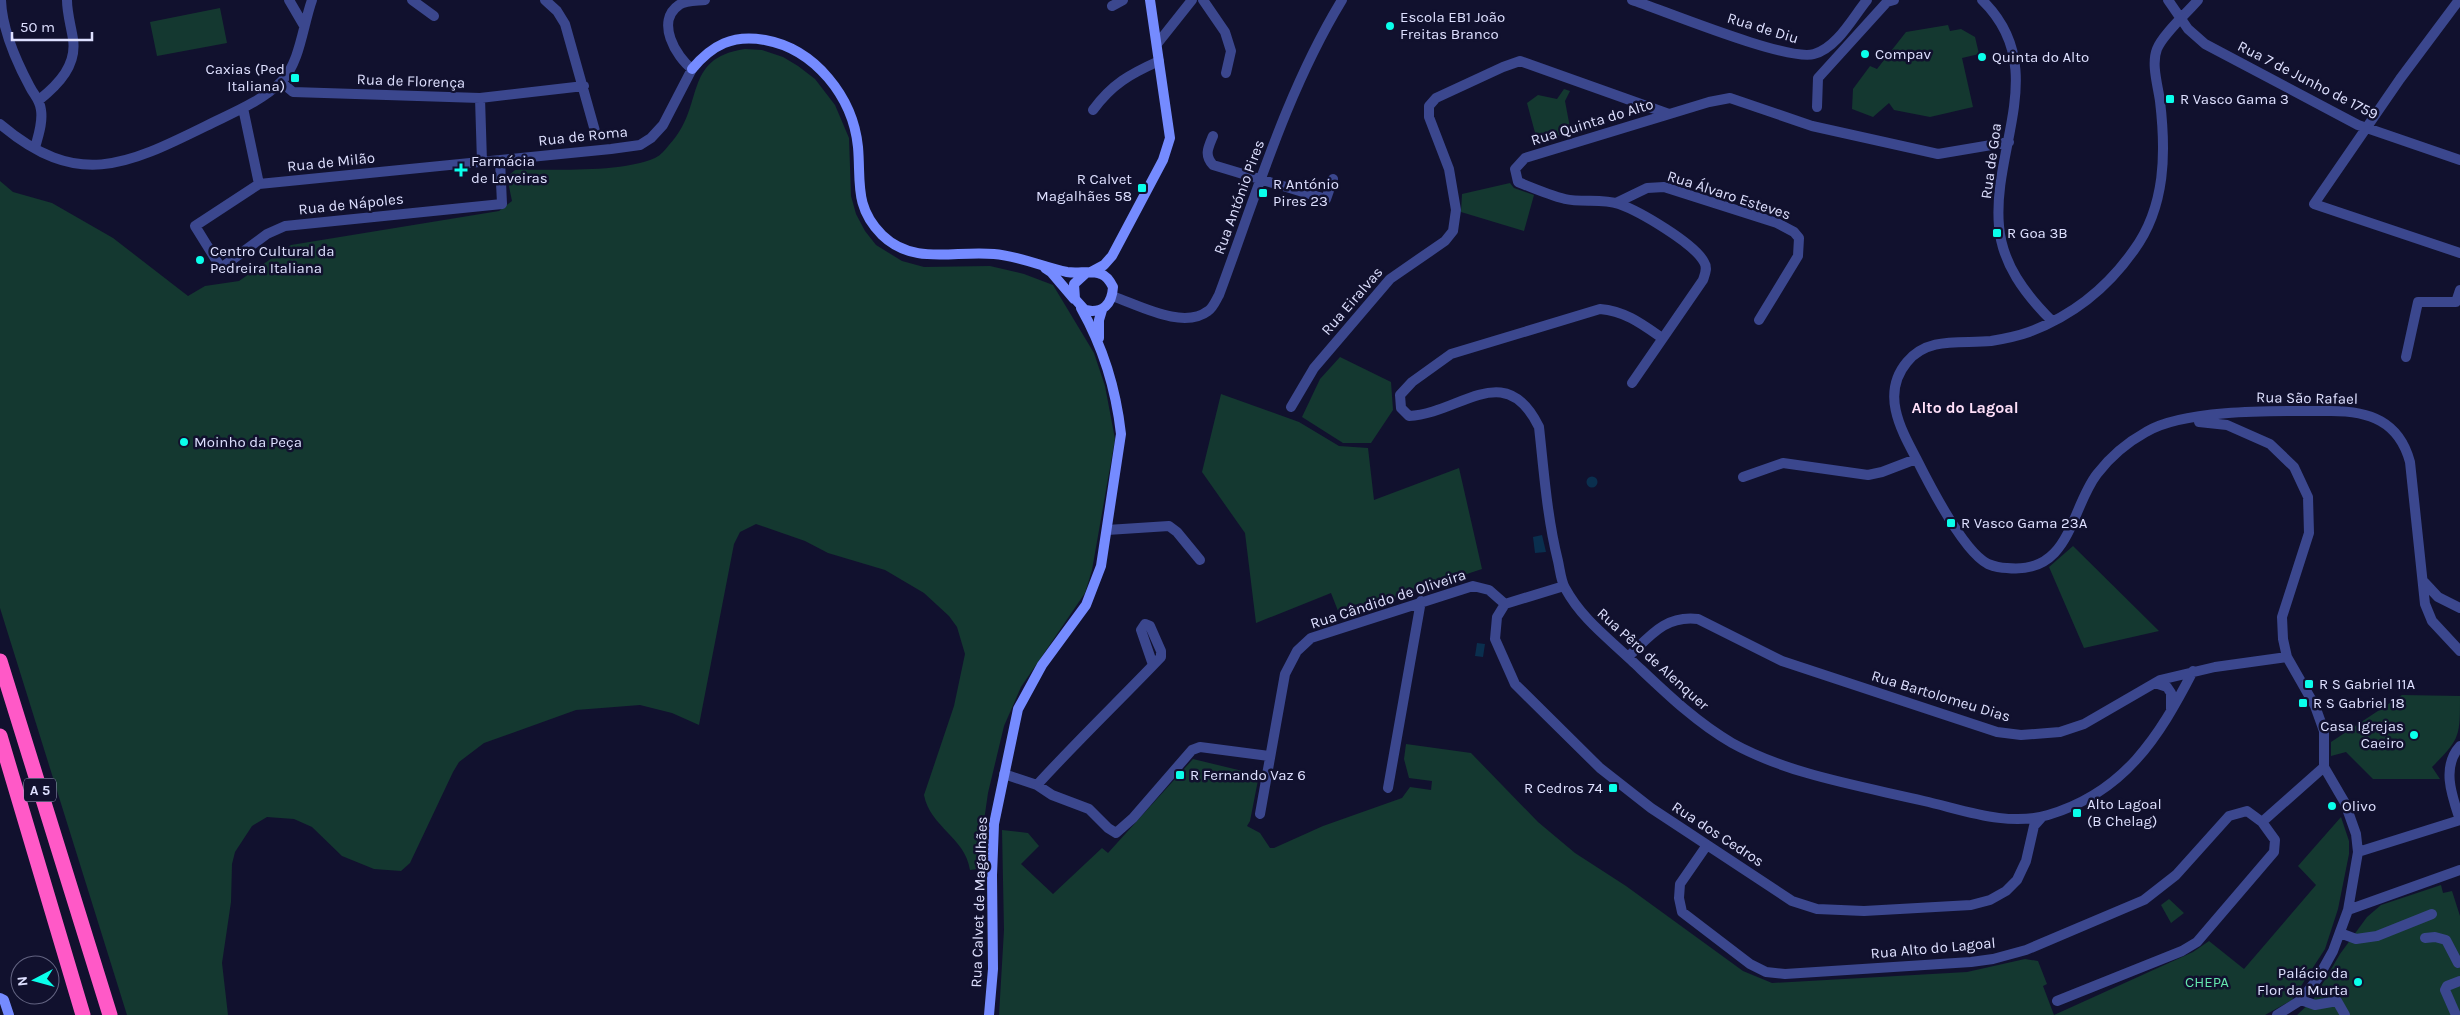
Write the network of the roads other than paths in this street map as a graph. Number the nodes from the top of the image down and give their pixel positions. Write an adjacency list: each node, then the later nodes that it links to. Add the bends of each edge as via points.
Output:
1 (1, 0): 31 (street, via 9,39 30,88)
2 (67, 0): 31 (street, via 73,58 54,88)
3 (289, 0): 23 (street)
4 (312, 0): 23 (street)
5 (412, 0): 21 (street)
6 (545, 0): 29 (street, via 565,24)
7 (706, 0): 26 (street, via 682,3 669,19 670,38 675,50)
8 (1122, 0): 20 (street)
9 (1150, 0): 24 (street)
10 (1192, 0): 24 (street)
11 (1203, 0): 27 (street, via 1225,32 1231,51)
12 (1342, 0): 45 (street, Rua António Pires, via 1320,35 1288,104)
13 (1632, 0): 14 (street, Rua de Diu, via 1796,55 1814,54 1827,47)
14 (1867, 0)
15 (1894, 0): 32 (street, via 1887,2 1818,78)
16 (1982, 0): 40 (street, Rua de Goa, via 1997,14 2014,52 2016,86)
17 (2168, 0): 22 (street, Rua 7 de Junho de 1759)
18 (2198, 0): 22 (street)
19 (2459, 0): 37 (street)
20 (1112, 6)
21 (434, 16)
22 (2181, 20): 37 (street, Rua 7 de Junho de 1759, via 2205,44); 58 (street, via 2156,52 2164,170 2156,206 2137,247 2110,281 2075,310)
23 (303, 24): 28 (street, via 297,53)
24 (1157, 44): 25 (street)
25 (1159, 61): 34 (street, via 1129,74 1103,96); 52 (street, via 1170,138 1163,160 1112,256 1104,265)
26 (692, 69): 42 (street, Rua de Roma, via 663,125 640,145); 51 (street, Rua de Roma, via 706,52 741,39 766,40 792,49 823,73 850,113 858,146 858,185 862,203 882,235 896,246 924,255 996,254)
27 (1226, 73)
28 (281, 82): 30 (street, Rua de Florença, via 293,92); 33 (street)
29 (584, 86): 30 (street); 38 (street)
30 (480, 98): 44 (street, Rua de Florença)
31 (39, 100): 41 (street, via 42,120)
32 (1817, 107)
33 (243, 108): 41 (street, via 141,156 107,166 66,163); 47 (street)
34 (1093, 110)
35 (1669, 114): 40 (street, Rua Quinta do Alto, via 1730,98 1812,126 1938,154); 48 (street, Rua Quinta do Alto, via 1525,158 1516,169 1518,182 1566,199); 63 (street, Rua Eiralvas, via 1520,61 1436,98 1429,106 1429,117 1449,169 1456,210 1453,231 1445,241 1411,262 1386,283 1314,368)
36 (0, 124): 41 (street)
37 (2366, 127): 43 (street, Rua 7 de Junho de 1759); 50 (street, via 2314,204)
38 (595, 131)
39 (1213, 136): 45 (street, via 1207,150 1208,160 1213,165)
40 (2009, 142): 58 (street, Rua de Goa, via 1999,203 1999,226 2005,254 2015,277)
41 (35, 148)
42 (500, 160): 44 (street, Rua de Roma); 49 (street, Rua de Nápoles, via 502,204 285,226 267,234 221,268)
43 (2460, 160)
44 (482, 162): 47 (street, Rua de Milão)
45 (1262, 179): 46 (street, via 1326,199); 54 (street, Rua António Pires, via 1219,295 1210,311 1196,318 1178,319)
46 (1333, 179)
47 (259, 184): 49 (street, Rua de Milão)
48 (1616, 203): 57 (street, Rua Álvaro Esteves, via 1646,188 1664,187 1794,232 1799,238 1798,256); 59 (street, Rua Quinta do Alto, via 1680,239 1698,252 1706,263 1703,280)
49 (195, 226)
50 (2460, 253)
51 (1040, 265): 52 (street, Rua de Roma, via 1077,273); 55 (street, Rua de Roma)
52 (1089, 272): 54 (street, via 1104,275 1110,281); 55 (street, via 1074,284)
53 (2460, 290): 61 (street, via 2456,302 2418,302)
54 (1112, 296): 56 (street)
55 (1078, 303): 56 (street, via 1092,312); 60 (street, Rua Calvet de Magalhães)
56 (1102, 310): 60 (street, Rua Calvet de Magalhães)
57 (1758, 320)
58 (2052, 321): 65 (street, via 2028,332 1992,340 1944,342 1922,349 1906,362 1895,386 1894,411)
59 (1662, 338): 62 (street, Rua Quinta do Alto); 70 (street, Rua Pêro de Alenquer, via 1631,317 1614,310 1600,309 1451,354 1412,382 1400,396 1401,408 1409,416 1421,416 1484,392 1503,392 1531,412 1539,427 1552,536)
60 (1099, 339): 67 (street, Rua Calvet de Magalhães, via 1119,412 1121,434)
61 (2406, 357)
62 (1632, 383)
63 (1291, 407)
64 (2180, 419): 65 (street, via 2149,429 2121,448 2096,475 2066,542 2044,561 2026,567 2009,569 1988,564 1968,547); 69 (street, Rua São Rafael, via 2258,411 2345,411 2363,413 2385,423 2402,442 2410,462); 76 (street, via 2227,425 2270,444 2294,467 2308,497 2309,533 2282,617)
65 (1916, 459): 66 (street, via 1868,475 1783,463)
66 (1742, 478)
67 (1107, 530): 68 (street, via 1169,526); 86 (street, Rua Calvet de Magalhães, via 1102,566 1086,605 1042,665 1018,709)
68 (1195, 558)
69 (2423, 581): 73 (street, via 2438,597); 74 (street, Rua São Rafael, via 2425,604 2432,621)
70 (1564, 586): 72 (street); 75 (street, Rua Pêro de Alenquer, via 1585,618)
71 (1421, 601): 72 (street, Rua Cândido de Oliveira, via 1474,586 1489,590); 84 (street, Rua Cândido de Oliveira, via 1311,638 1297,651 1285,674); 88 (street)
72 (1505, 604): 93 (street, Rua dos Cedros, via 1497,617 1495,639 1515,684 1600,768 1651,808)
73 (2460, 608)
74 (2460, 652)
75 (1628, 657): 80 (street, Rua Bartolomeu Dias, via 1659,626 1685,618 1698,619 1782,661 1997,732 2022,736 2060,732 2084,724); 90 (street, Rua Pêro de Alenquer, via 1693,717 1733,743 1771,760 1810,773 1994,817)
76 (2287, 657): 79 (street, Rua Bartolomeu Dias); 85 (street, via 2315,706 2324,730)
77 (0, 661): 108 (highway, A 5)
78 (1154, 665): 87 (street)
79 (2193, 671): 80 (street, Rua Bartolomeu Dias); 81 (street, Rua Pêro de Alenquer)
80 (2155, 683): 81 (street, via 2167,687 2171,693)
81 (2171, 713): 90 (street, Rua Pêro de Alenquer, via 2150,745 2120,777 2080,803)
82 (0, 736): 107 (highway, A 5)
83 (2460, 746): 91 (street, via 2450,767 2449,786)
84 (1269, 756): 87 (street, via 1200,747 1192,750 1116,833 1090,809 1052,795); 89 (street, Rua Cândido de Oliveira)
85 (2324, 767): 92 (street); 94 (street, via 2349,814)
86 (1004, 774): 87 (street); 109 (street, Rua Calvet de Magalhães, via 994,824 993,969)
87 (1037, 785)
88 (1388, 788)
89 (1260, 814)
90 (2042, 817): 93 (street, Rua dos Cedros, via 2034,826 2026,861 2017,880 1998,897 1971,905 1864,911 1817,909 1792,901)
91 (2460, 820): 94 (street)
92 (2262, 822): 93 (street, Rua Alto do Lagoal, via 2247,811 2229,816 2167,884 2144,900 2017,953 1971,962 1786,974 1766,972 1750,964 1682,912 1680,884); 104 (street, via 2275,840 2274,852 2197,942)
93 (1708, 844)
94 (2358, 852): 96 (street)
95 (2460, 870): 96 (street)
96 (2348, 910): 98 (street)
97 (2432, 914): 98 (street, via 2377,936 2356,939)
98 (2340, 933): 103 (street, via 2318,978)
99 (2425, 938): 100 (street, via 2446,940)
100 (2460, 962)
101 (2460, 981): 105 (street, via 2445,990)
102 (0, 998): 106 (street, via 4,1000)
103 (2301, 1000): 110 (street); 111 (street, via 2315,1005 2337,1001)
104 (2057, 1001)
105 (2454, 1010)
106 (9, 1015)
107 (83, 1015)
108 (110, 1015)
109 (989, 1015)
110 (2277, 1015)
111 (2345, 1015)

